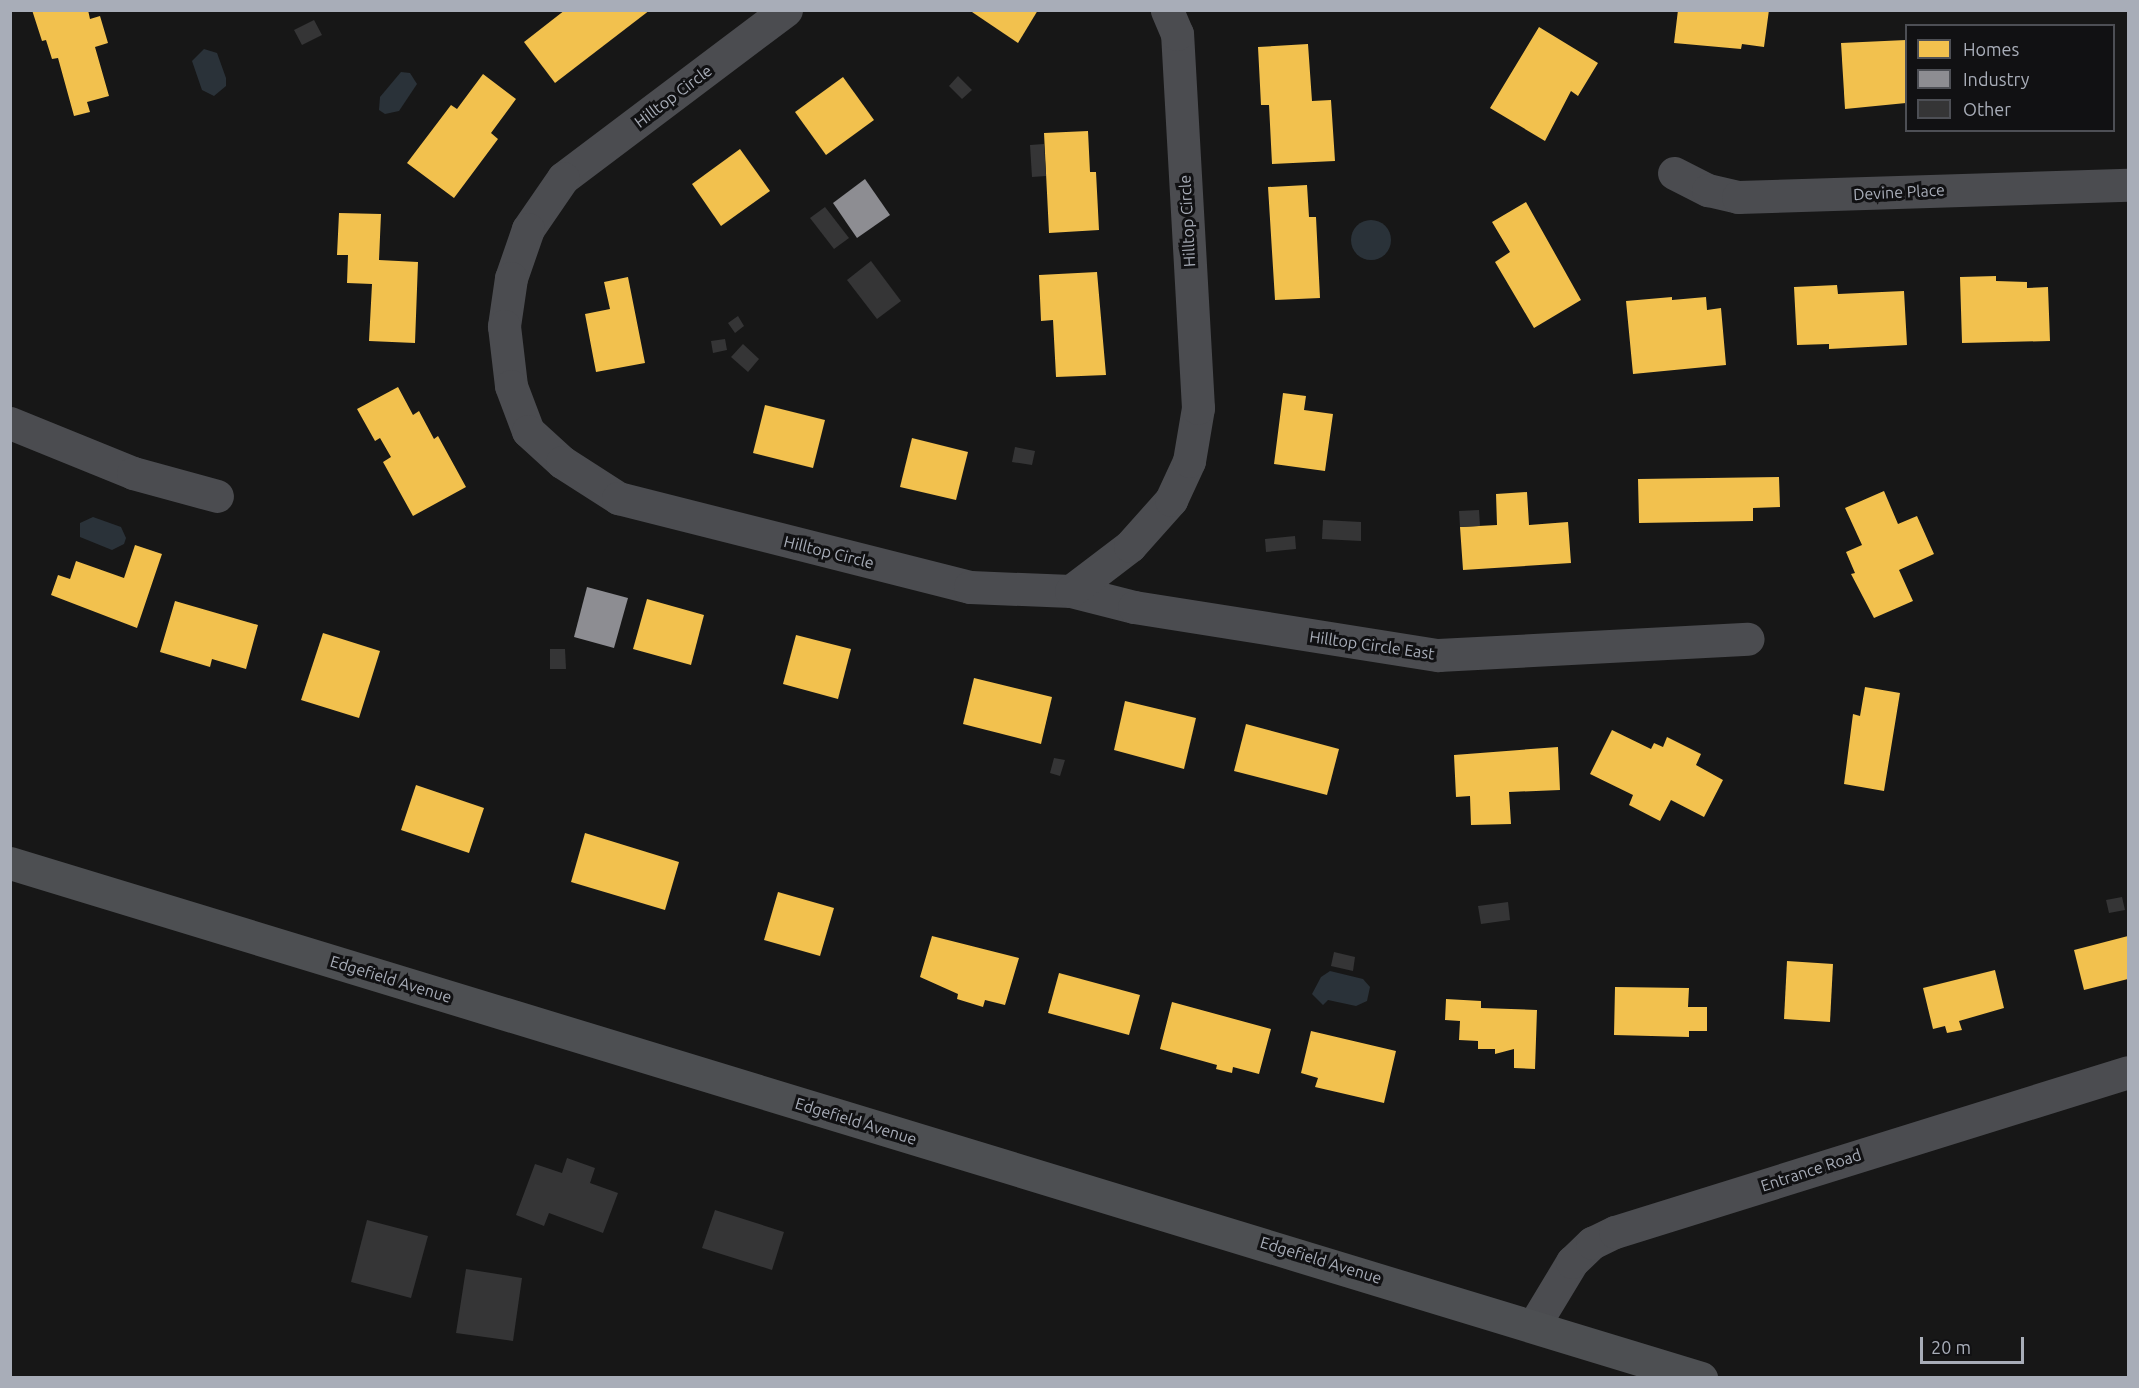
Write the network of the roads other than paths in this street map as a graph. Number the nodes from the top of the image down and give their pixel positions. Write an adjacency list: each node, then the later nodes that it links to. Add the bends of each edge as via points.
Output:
1 (786, 10): 7 (street, Hilltop Circle, via 563,178 528,229 511,278 504,326 511,386 528,431 562,462 618,498 970,587)
2 (1167, 10): 7 (street, Hilltop Circle, via 1177,34 1198,408 1189,461 1171,500 1130,546)
3 (1674, 173): 4 (street, Devine Place, via 1707,190 1738,197)
4 (2128, 185)
5 (10, 423): 6 (street, via 133,473)
6 (217, 496)
7 (1071, 591): 8 (street, Hilltop Circle East, via 1134,607 1438,656)
8 (1748, 639)
9 (10, 863): 11 (main road, Edgefield Avenue)
10 (2128, 1072): 11 (street, Entrance Road, via 1615,1232 1592,1243 1572,1262)
11 (1534, 1325): 12 (main road, Edgefield Avenue)
12 (1701, 1377)

